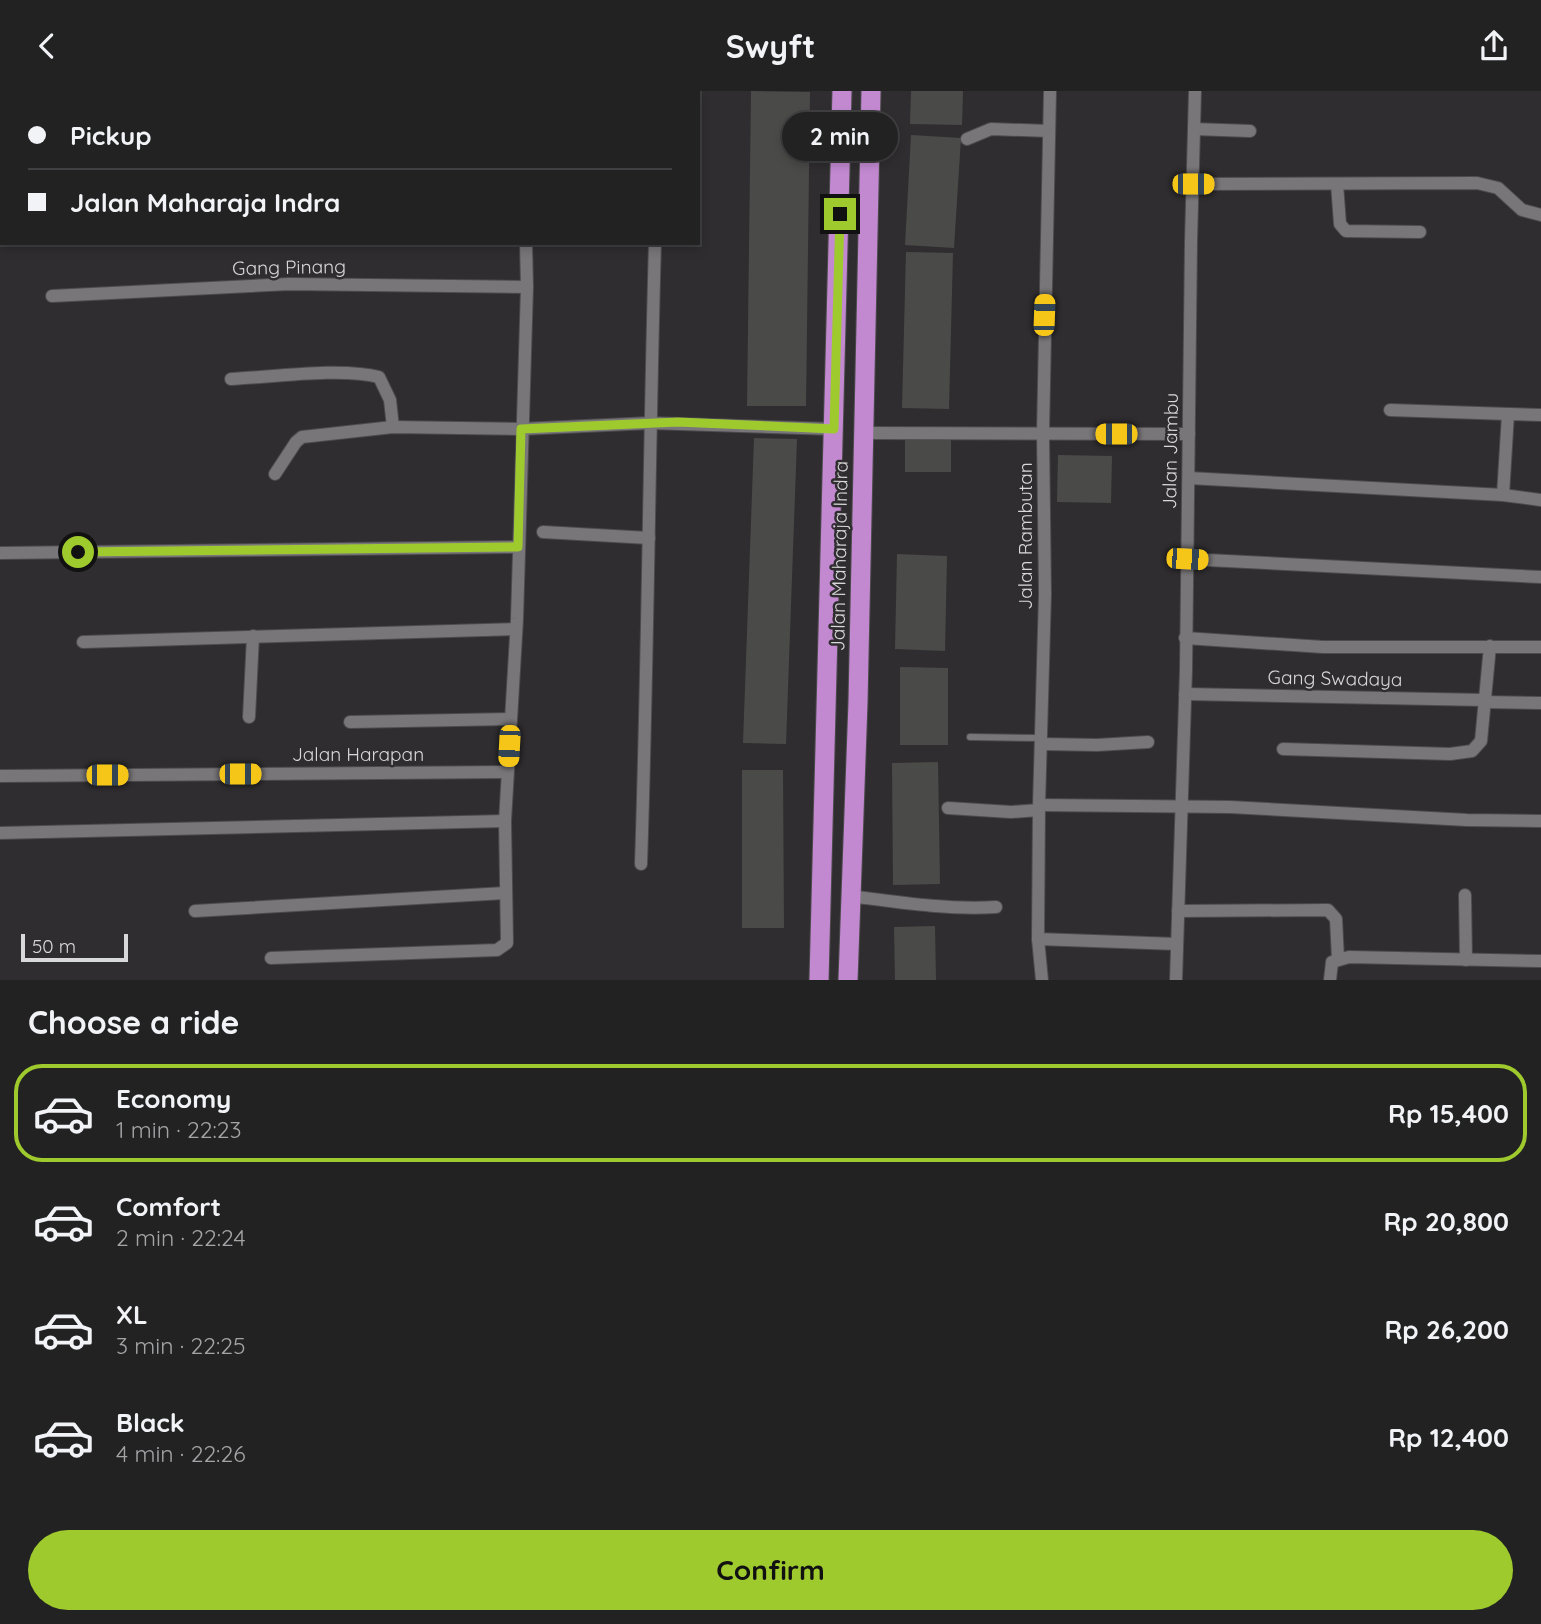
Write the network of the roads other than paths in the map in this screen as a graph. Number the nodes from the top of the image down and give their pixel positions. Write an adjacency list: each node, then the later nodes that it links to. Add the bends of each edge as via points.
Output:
1 (842, 91): 24 (highway, Jalan Maharaja Indra)
2 (871, 91): 25 (highway, Jalan Maharaja Indra)
3 (1050, 91): 6 (street, Jalan Rambutan)
4 (1195, 91): 5 (street, Jalan Jambu)
5 (1194, 129): 7 (street); 9 (street, Jalan Jambu)
6 (1049, 131): 8 (street, via 991,129); 26 (street, Jalan Rambutan)
7 (1250, 131)
8 (967, 139)
9 (1193, 184): 10 (street); 27 (street, Jalan Jambu)
10 (1337, 184): 11 (street, via 1477,183 1498,188 1522,210); 12 (street, via 1340,224 1346,231)
11 (1541, 215)
12 (1420, 232)
13 (526, 245): 15 (street)
14 (655, 245): 21 (street)
15 (527, 287): 16 (street, Gang Pinang, via 289,284); 23 (street)
16 (52, 296)
17 (231, 379): 22 (street, via 365,373 379,377 390,400)
18 (1390, 409): 19 (street)
19 (1508, 414): 20 (street); 30 (street)
20 (1541, 415)
21 (650, 423): 23 (street); 24 (street); 33 (street)
22 (393, 427): 23 (street); 28 (street, via 302,437)
23 (521, 429): 34 (street)
24 (834, 429): 62 (highway, Jalan Maharaja Indra)
25 (865, 433): 26 (street); 63 (highway, Jalan Maharaja Indra)
26 (1043, 433): 27 (street); 51 (street, Jalan Rambutan)
27 (1189, 434): 29 (street, Jalan Jambu)
28 (275, 474)
29 (1189, 478): 30 (street); 36 (street, Jalan Jambu)
30 (1503, 495): 31 (street)
31 (1541, 499)
32 (543, 532): 33 (street)
33 (649, 538): 64 (street)
34 (518, 547): 35 (street); 38 (street)
35 (0, 553)
36 (1187, 559): 37 (street); 40 (street, Jalan Jambu)
37 (1541, 577)
38 (516, 629): 39 (street); 48 (street)
39 (253, 636): 41 (street); 47 (street)
40 (1185, 638): 42 (street, via 1323,647); 44 (street, Jalan Jambu)
41 (83, 642)
42 (1490, 646): 43 (street); 45 (street)
43 (1541, 647)
44 (1185, 694): 45 (street, Gang Swadaya); 58 (street, Jalan Jambu)
45 (1484, 701): 46 (street, Gang Swadaya); 53 (street, via 1482,741 1472,751)
46 (1541, 703)
47 (249, 717)
48 (510, 719): 49 (street); 54 (street)
49 (350, 722)
50 (970, 737): 51 (lane)
51 (1041, 741): 52 (street); 56 (street, Jalan Rambutan)
52 (1148, 742)
53 (1283, 749)
54 (507, 772): 55 (street, Jalan Harapan); 59 (street)
55 (0, 776)
56 (1039, 807): 57 (street, via 1011,813); 58 (street); 71 (street, Jalan Rambutan)
57 (948, 808)
58 (1181, 808): 60 (street); 70 (street, Jalan Jambu)
59 (505, 821): 61 (street); 65 (street)
60 (1541, 821)
61 (0, 833)
62 (823, 837): 63 (highway); 77 (highway, Jalan Maharaja Indra)
63 (854, 839): 67 (highway, Jalan Maharaja Indra)
64 (641, 864)
65 (505, 893): 69 (street); 73 (street, via 507,943 497,950)
66 (1465, 895): 75 (street)
67 (850, 896): 68 (street); 78 (highway, Jalan Maharaja Indra)
68 (996, 907)
69 (195, 911)
70 (1178, 911): 72 (street, Jalan Jambu); 74 (street, via 1328,911 1336,919)
71 (1038, 939): 72 (street); 79 (street, Jalan Rambutan)
72 (1177, 944): 80 (street, Jalan Jambu)
73 (271, 958)
74 (1338, 959): 75 (street); 81 (street, via 1330,967)
75 (1466, 960): 76 (street)
76 (1541, 961)
77 (819, 980)
78 (848, 980)
79 (1042, 980)
80 (1176, 980)
81 (1330, 980)

